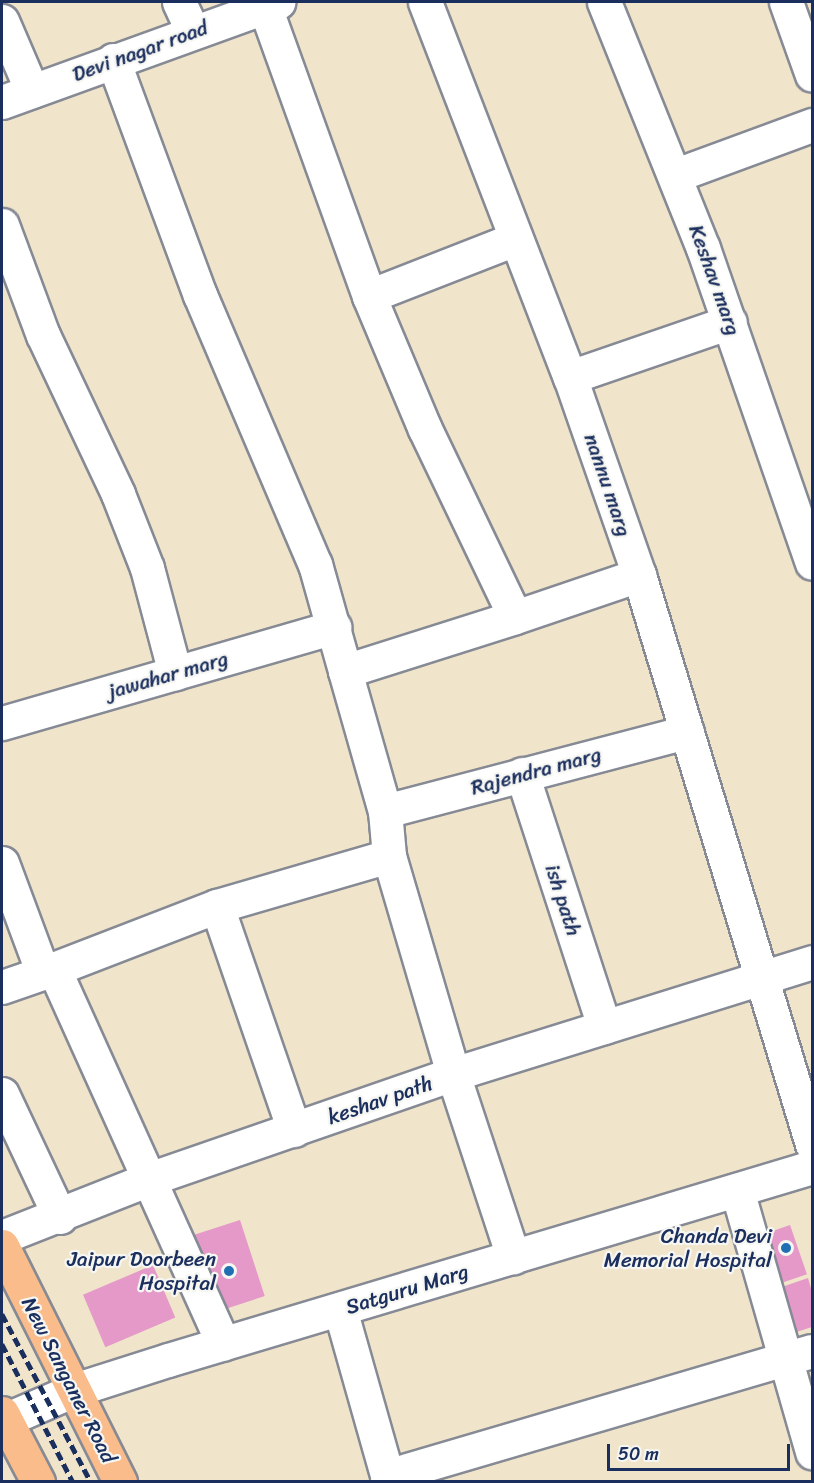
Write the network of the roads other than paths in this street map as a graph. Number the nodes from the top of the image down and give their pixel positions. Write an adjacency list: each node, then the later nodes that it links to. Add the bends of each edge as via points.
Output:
1 (179, 2): 7 (street)
2 (425, 2): 15 (street, nannu marg)
3 (604, 2): 13 (street, Keshav marg)
4 (786, 2): 9 (street)
5 (272, 4): 7 (street, Devi nagar road); 16 (street)
6 (2, 21): 10 (street)
7 (193, 32): 8 (street, Devi nagar road)
8 (113, 60): 10 (street, Devi nagar road); 22 (street, via 200,295 315,564)
9 (813, 75)
10 (32, 91): 11 (street, Devi nagar road)
11 (2, 102)
12 (813, 125): 13 (street)
13 (676, 175): 17 (street, Keshav marg)
14 (2, 225): 24 (street, via 43,335 118,494 147,568)
15 (515, 239): 16 (street); 18 (street, nannu marg)
16 (369, 296): 21 (street, via 425,429)
17 (730, 322): 18 (street); 19 (street, Keshav marg)
18 (570, 377): 20 (street, nannu marg)
19 (813, 563)
20 (639, 575): 21 (street); 26 (street, nannu marg)
21 (516, 616): 23 (street)
22 (334, 627): 23 (street); 24 (street, jawahar marg)
23 (345, 671): 28 (street)
24 (175, 673): 25 (street, jawahar marg)
25 (2, 723)
26 (687, 732): 27 (street, Rajendra marg); 34 (street, nannu marg)
27 (522, 774): 28 (street, Rajendra marg); 36 (street, ish path)
28 (385, 811): 29 (street)
29 (389, 856): 31 (street); 37 (street)
30 (2, 863): 33 (street)
31 (217, 906): 33 (street); 39 (street)
32 (813, 962): 34 (street, keshav path)
33 (49, 971): 35 (street); 42 (street)
34 (764, 978): 36 (street, keshav path); 40 (street, nannu marg)
35 (2, 987)
36 (604, 1027): 37 (street, keshav path)
37 (453, 1074): 39 (street, keshav path); 47 (street)
38 (2, 1094): 44 (street)
39 (294, 1130): 42 (street, keshav path)
40 (813, 1144)
41 (813, 1167): 43 (street, Satguru Marg)
42 (152, 1179): 44 (street, keshav path); 49 (street)
43 (737, 1190): 47 (street, Satguru Marg); 50 (street)
44 (60, 1217): 45 (street, keshav path)
45 (2, 1238)
46 (2, 1246): 51 (main road, New Sanganer Road)
47 (513, 1257): 48 (street, Satguru Marg)
48 (340, 1309): 49 (street, Satguru Marg); 54 (street)
49 (223, 1344): 51 (street, Satguru Marg)
50 (800, 1355): 53 (street); 54 (street)
51 (74, 1390): 52 (street, Satguru Marg); 56 (main road, New Sanganer Road)
52 (3, 1417): 55 (main road)
53 (813, 1452)
54 (388, 1480)
55 (38, 1482)
56 (120, 1482)

